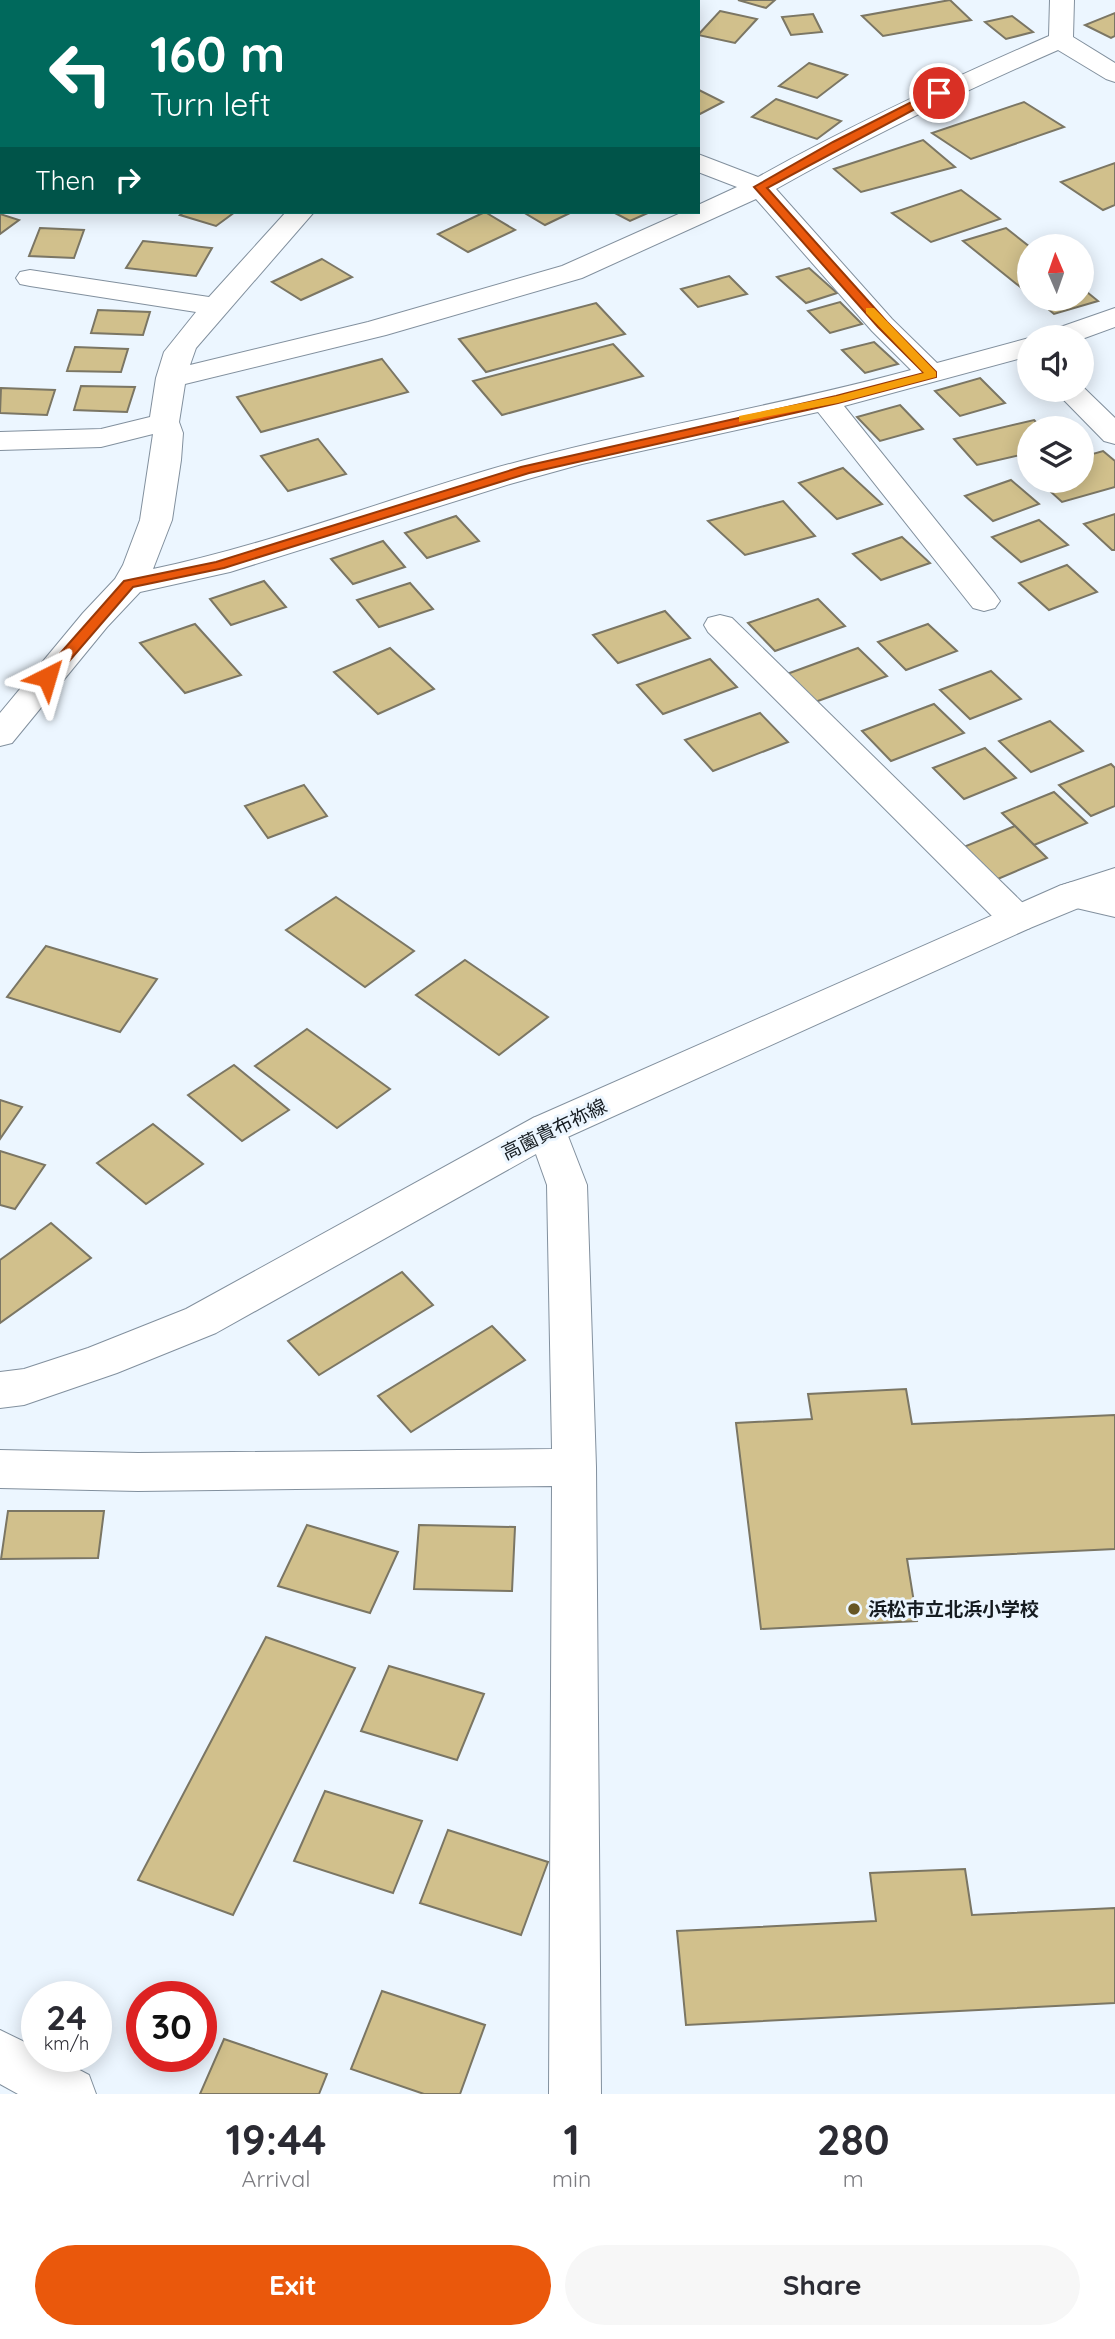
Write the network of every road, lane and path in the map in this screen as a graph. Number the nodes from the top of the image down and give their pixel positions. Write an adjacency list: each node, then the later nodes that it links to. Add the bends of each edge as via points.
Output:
1 (1062, 0): 2 (street)
2 (1060, 40): 3 (street); 5 (street, via 939,93)
3 (1115, 74)
4 (700, 163): 5 (street)
5 (760, 187): 12 (street); 13 (street, via 548,279 376,329)
6 (299, 214): 8 (street)
7 (30, 278): 8 (street)
8 (215, 306): 13 (street, via 178,352)
9 (1115, 317): 10 (street)
10 (1093, 325)
11 (1017, 352): 12 (street)
12 (932, 374): 14 (street)
13 (171, 378): 16 (street)
14 (825, 402): 19 (street, via 578,456 219,565); 20 (street)
15 (1081, 402): 17 (street)
16 (164, 422): 18 (street, via 101,438); 19 (street, via 166,460 156,520)
17 (1115, 435)
18 (0, 442)
19 (129, 584): 22 (street)
20 (984, 601)
21 (720, 625): 26 (street)
22 (0, 735)
23 (1115, 880): 24 (street, 高薗貴布祢線)
24 (1072, 895): 25 (street); 26 (street, 高薗貴布祢線)
25 (1115, 905)
26 (1017, 919): 27 (street, 高薗貴布祢線)
27 (548, 1129): 28 (street, 高薗貴布祢線, via 201,1321 102,1362); 29 (street, via 566,1185)
28 (0, 1390)
29 (575, 1467): 30 (street); 33 (street)
30 (0, 1469)
31 (0, 2056): 32 (street)
32 (71, 2094)
33 (575, 2094)

